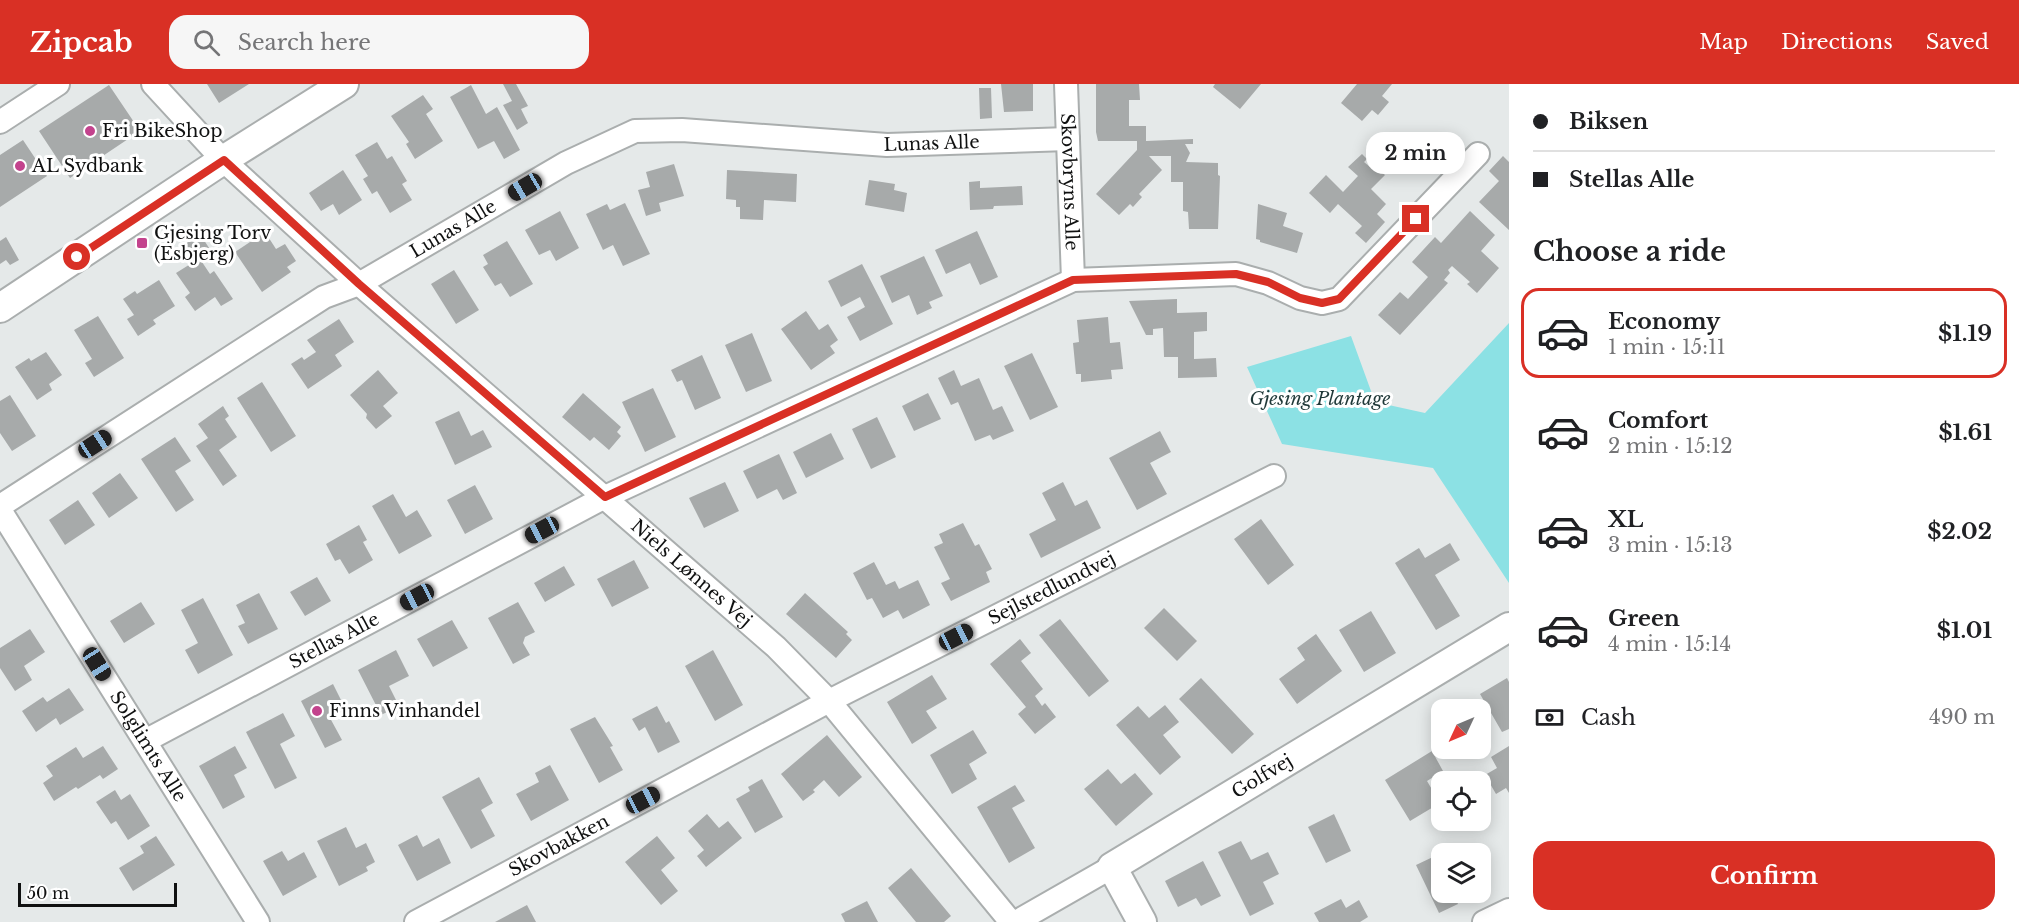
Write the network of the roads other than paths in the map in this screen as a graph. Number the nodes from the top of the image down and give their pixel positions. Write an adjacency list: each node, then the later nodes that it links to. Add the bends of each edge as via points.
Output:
1 (58, 84): 5 (street)
2 (153, 84): 8 (street, Niels Lønnes Vej)
3 (344, 84): 8 (street)
4 (1066, 84): 6 (street, Skovbryns Alle)
5 (0, 122)
6 (1068, 139): 9 (street, Skovbryns Alle); 10 (street, Lunas Alle, via 887,145 682,130 635,131 566,163)
7 (1478, 154): 9 (street, Stellas Alle, via 1339,299 1322,303 1300,298 1268,282 1236,274)
8 (224, 160): 10 (street, Niels Lønnes Vej); 11 (street)
9 (1073, 280): 13 (street, Stellas Alle)
10 (359, 284): 13 (street, Niels Lønnes Vej); 14 (street, Lunas Alle, via 324,297)
11 (0, 309)
12 (1274, 476): 16 (street, Sejlstedlundvej)
13 (605, 497): 16 (street, Niels Lønnes Vej, via 776,647); 17 (street, Stellas Alle)
14 (0, 508): 17 (street, Solglimts Alle)
15 (1509, 627): 18 (street, Golfvej)
16 (829, 701): 21 (street, Skovbakken); 22 (street, Niels Lønnes Vej)
17 (145, 741): 20 (street, Solglimts Alle)
18 (1112, 867): 23 (street, Golfvej); 24 (street)
19 (1509, 910): 25 (street)
20 (258, 922)
21 (416, 922)
22 (1011, 922)
23 (1016, 922)
24 (1142, 922)
25 (1484, 922)

